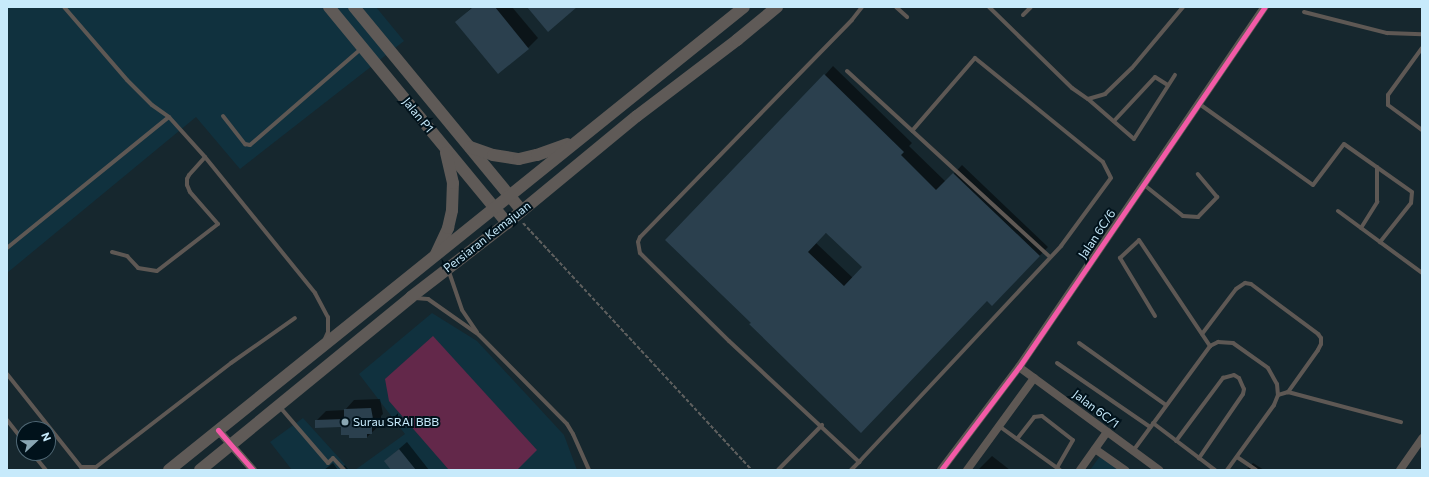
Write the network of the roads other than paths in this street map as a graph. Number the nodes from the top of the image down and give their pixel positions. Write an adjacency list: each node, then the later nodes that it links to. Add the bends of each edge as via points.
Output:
1 (64, 7): 24 (lane, via 127,80)
2 (330, 7): 16 (main road, Jalan P1)
3 (354, 7): 29 (main road, Jalan P1)
4 (744, 7): 28 (main road, Persiaran Kemajuan)
5 (777, 7): 38 (main road, Persiaran Kemajuan, via 637,116)
6 (862, 7): 67 (lane, via 656,220 638,242 640,253 729,341)
7 (896, 7): 14 (lane)
8 (989, 7): 21 (lane, via 1072,88)
9 (1031, 7): 13 (lane)
10 (1183, 7): 21 (lane, via 1132,68 1104,94)
11 (1265, 7): 22 (street, Jalan 6C/6)
12 (1304, 12): 15 (lane, via 1387,33)
13 (1023, 15)
14 (907, 17)
15 (1422, 34)
16 (363, 47): 23 (lane, via 250,145 245,144); 30 (main road, Jalan P1)
17 (1422, 48): 26 (lane, via 1388,95 1388,105)
18 (847, 71): 27 (lane)
19 (1175, 76): 20 (lane)
20 (1168, 85): 25 (lane, via 1155,77); 25 (lane, via 1134,139)
21 (1088, 99): 25 (lane)
22 (1198, 103): 32 (lane, via 1313,186 1344,144); 34 (street, Jalan 6C/6)
23 (223, 116)
24 (169, 117): 31 (lane); 42 (lane)
25 (1114, 121)
26 (1422, 130)
27 (912, 131): 44 (lane); 44 (lane, via 975,58 1103,162 1111,178 1061,246)
28 (578, 140): 29 (main road, via 537,156 518,159 500,157); 35 (main road, Persiaran Kemajuan)
29 (469, 147): 35 (main road, Jalan P1)
30 (445, 148): 36 (main road, Jalan P1); 45 (main road, via 453,183 453,203 448,228)
31 (205, 157): 43 (lane, via 189,175 187,185 190,192 218,224 157,271 138,268 126,256); 55 (lane, via 315,293 328,317 328,332)
32 (1377, 167): 40 (lane, via 1377,202); 41 (lane, via 1412,192 1411,203)
33 (1198, 174): 34 (lane, via 1217,197 1198,217 1183,216)
34 (1143, 184): 57 (street, Jalan 6C/6)
35 (509, 196): 36 (main road, Persiaran Kemajuan); 38 (main road, Jalan P1)
36 (494, 208): 39 (main road, Jalan P1); 45 (main road, Persiaran Kemajuan)
37 (1338, 211): 40 (lane)
38 (519, 213): 39 (main road, Persiaran Kemajuan)
39 (507, 223): 46 (main road, Persiaran Kemajuan)
40 (1361, 228): 41 (lane)
41 (1380, 242): 47 (lane)
42 (7, 248)
43 (112, 252)
44 (1049, 256): 82 (lane)
45 (434, 257): 55 (main road, Persiaran Kemajuan)
46 (448, 268): 48 (main road, Persiaran Kemajuan); 52 (lane, via 462,310)
47 (1422, 273)
48 (411, 297): 52 (lane, via 428,299); 62 (main road, Persiaran Kemajuan)
49 (1155, 316): 51 (lane, via 1120,258 1139,240)
50 (295, 318): 58 (lane, via 231,363 96,467 81,467)
51 (1202, 334): 54 (lane); 60 (lane, via 1236,289 1245,283 1251,284 1321,338 1318,350)
52 (479, 335): 89 (lane, via 567,424 574,434)
53 (1079, 343): 63 (lane)
54 (1210, 346): 61 (lane, via 1226,342 1239,346 1268,368 1277,384); 63 (lane)
55 (320, 349): 70 (main road, Persiaran Kemajuan)
56 (1057, 363): 69 (lane)
57 (1019, 367): 59 (street, Jalan 6C/1); 92 (street, Jalan 6C/6)
58 (7, 374)
59 (1034, 378): 68 (street); 72 (street, Jalan 6C/1)
60 (1288, 392): 61 (lane); 65 (lane)
61 (1278, 395): 79 (lane, via 1274,405)
62 (278, 406): 76 (main road, Persiaran Kemajuan); 88 (lane, via 328,463 333,458)
63 (1166, 406): 66 (lane)
64 (7, 421): 71 (lane)
65 (1401, 422)
66 (1153, 423): 69 (lane); 75 (lane)
67 (822, 425): 82 (lane); 90 (lane)
68 (999, 426): 74 (lane); 93 (street)
69 (1150, 427): 78 (lane)
70 (218, 430): 76 (street); 85 (main road, Persiaran Kemajuan)
71 (16, 432)
72 (1107, 432): 77 (street); 78 (street, Jalan 6C/1)
73 (1422, 438): 100 (street)
74 (1017, 439): 83 (lane); 83 (lane, via 1034,417 1042,416 1073,440)
75 (1176, 441): 80 (lane); 80 (lane, via 1223,378 1234,375 1239,378 1244,388 1243,394)
76 (231, 444): 86 (main road, Persiaran Kemajuan); 87 (street)
77 (1096, 449): 94 (street); 95 (street)
78 (1132, 451): 96 (street, Jalan 6C/1)
79 (1237, 457): 98 (lane); 99 (lane)
80 (1199, 458): 97 (lane)
81 (39, 461): 84 (lane)
82 (859, 462): 91 (lane)
83 (1058, 469)
84 (46, 470)
85 (169, 470)
86 (200, 470)
87 (253, 470)
88 (344, 470)
89 (589, 470)
90 (778, 470)
91 (852, 470)
92 (941, 470)
93 (967, 470)
94 (1080, 470)
95 (1125, 470)
96 (1159, 470)
97 (1215, 470)
98 (1227, 470)
99 (1256, 470)
100 (1400, 470)

